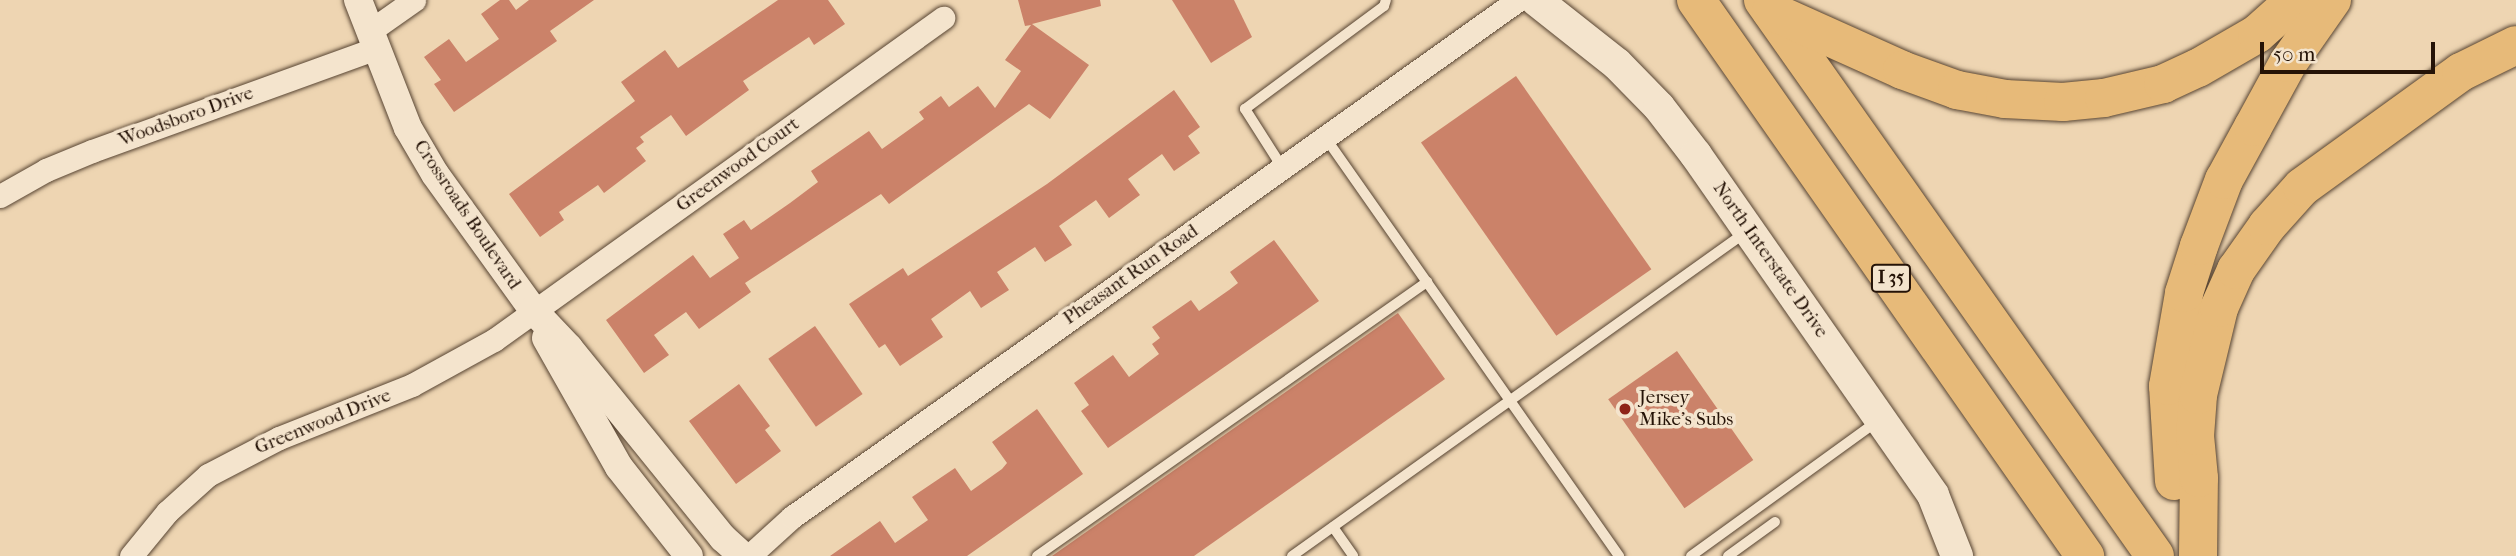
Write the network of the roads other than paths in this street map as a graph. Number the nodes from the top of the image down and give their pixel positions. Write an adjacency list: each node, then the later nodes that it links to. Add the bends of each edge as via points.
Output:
1 (358, 0): 12 (street, Crossroads Boulevard)
2 (414, 0): 12 (street, Woodsboro Drive)
3 (1386, 0): 16 (lane, via 1384,6 1245,109)
4 (1518, 0): 15 (street, Pheasant Run Road)
5 (1536, 0): 18 (main road, North Interstate Drive, via 1591,41 1659,107)
6 (1696, 0): 36 (highway, I 35)
7 (2257, 0): 14 (highway)
8 (2295, 0): 14 (highway, via 2257,34)
9 (2332, 0): 38 (highway, via 2288,63 2224,180 2184,293 2168,386 2171,458)
10 (1766, 5): 14 (highway, via 1902,70 1957,90 2005,99 2063,102 2104,98 2163,83); 37 (highway)
11 (943, 18): 20 (street, Greenwood Court)
12 (373, 39): 17 (street, Woodsboro Drive, via 46,170); 20 (street, Crossroads Boulevard, via 421,151)
13 (2516, 45): 39 (highway, via 2461,72 2302,187 2236,270 2219,308 2198,395)
14 (2219, 58)
15 (1325, 136): 16 (street, Pheasant Run Road); 19 (lane)
16 (1282, 167): 28 (street, Pheasant Run Road, via 792,517)
17 (0, 196)
18 (1749, 230): 21 (lane); 22 (main road, North Interstate Drive)
19 (1427, 282): 21 (lane); 29 (lane)
20 (533, 310): 25 (street, Greenwood Drive, via 494,340 412,385 279,438 208,475 167,512); 26 (street, Crossroads Boulevard, via 619,467); 27 (street, Crossroads Boulevard, via 723,538)
21 (1509, 399): 24 (lane); 32 (lane)
22 (1881, 418): 33 (lane); 35 (main road, North Interstate Drive, via 1933,495)
23 (1775, 522): 34 (lane)
24 (1332, 527): 30 (lane); 31 (lane)
25 (131, 556)
26 (689, 556)
27 (743, 556)
28 (750, 556)
29 (1037, 556)
30 (1292, 556)
31 (1353, 556)
32 (1619, 556)
33 (1691, 556)
34 (1728, 556)
35 (1957, 556)
36 (2085, 556)
37 (2155, 556)
38 (2187, 556)
39 (2198, 556)

